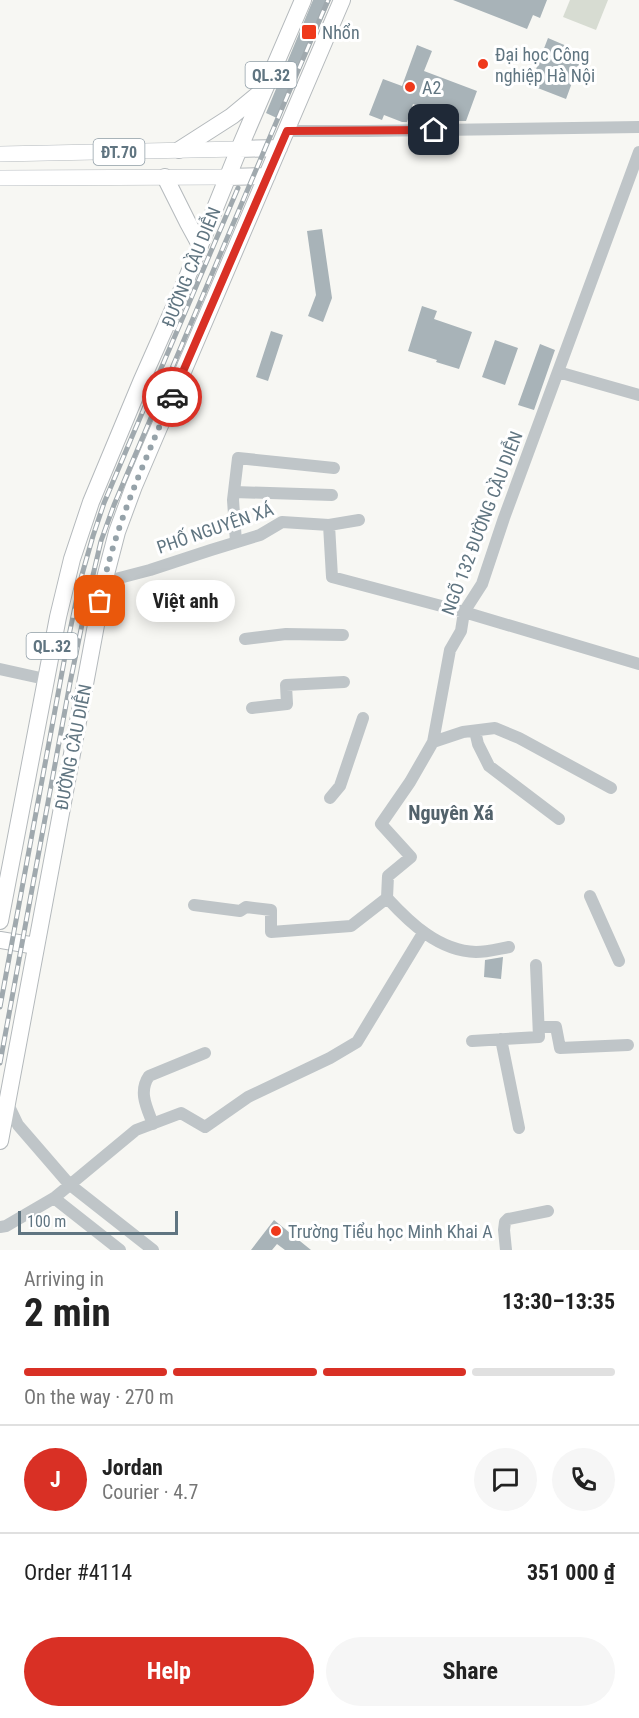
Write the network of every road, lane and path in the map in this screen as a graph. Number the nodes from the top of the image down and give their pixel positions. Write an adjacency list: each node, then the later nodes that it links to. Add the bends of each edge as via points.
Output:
1 (303, 0): 3 (highway, ĐƯỜNG CẦU DIỄN / QL.32)
2 (342, 0): 5 (highway, ĐƯỜNG CẦU DIỄN / QL.32)
3 (264, 90): 7 (highway, ĐƯỜNG CẦU DIỄN / QL.32); 8 (highway)
4 (639, 127): 5 (street)
5 (287, 131): 6 (highway, ĐƯỜNG CẦU DIỄN / QL.32)
6 (279, 148): 7 (highway, ĐT.70); 11 (highway, ĐƯỜNG CẦU DIỄN / QL.32)
7 (239, 149): 8 (main road, ĐT.70); 13 (highway, ĐƯỜNG CẦU DIỄN / QL.32)
8 (179, 150): 10 (main road, ĐT.70)
9 (639, 152): 16 (street, NGÕ 132 ĐƯỜNG CẦU DIỄN)
10 (0, 154)
11 (267, 176): 13 (highway, ĐT.70); 24 (highway, ĐƯỜNG CẦU DIỄN / QL.32, via 134,486)
12 (165, 177): 13 (main road, ĐT.70); 14 (main road, ĐT.70); 15 (highway)
13 (228, 177): 15 (highway, ĐƯỜNG CẦU DIỄN / QL.32)
14 (0, 178)
15 (200, 245): 30 (highway, ĐƯỜNG CẦU DIỄN / QL.32, via 91,502 72,559)
16 (558, 372): 17 (street); 25 (street, NGÕ 132 ĐƯỜNG CẦU DIỄN, via 482,584)
17 (639, 395)
18 (334, 468): 19 (street, via 238,458)
19 (234, 492): 20 (street); 23 (street)
20 (332, 495)
21 (359, 520): 22 (street, PHỐ NGUYÊN XÁ)
22 (329, 525): 23 (street, PHỐ NGUYÊN XÁ, via 282,522 260,535); 25 (street, via 332,577)
23 (236, 542): 24 (street, PHỐ NGUYÊN XÁ)
24 (104, 582): 45 (highway, ĐƯỜNG CẦU DIỄN / QL.32)
25 (464, 612): 28 (street); 35 (street, NGÕ 132 ĐƯỜNG CẦU DIỄN, via 461,631 450,650)
26 (343, 634): 27 (street)
27 (245, 639)
28 (639, 664)
29 (0, 669): 30 (street)
30 (45, 679): 42 (highway, ĐƯỜNG CẦU DIỄN / QL.32)
31 (344, 682): 32 (street, via 286,685 287,704)
32 (252, 708)
33 (363, 718): 37 (street, via 339,786)
34 (475, 731): 35 (street); 36 (street, via 495,728 519,738); 38 (street, via 489,766)
35 (433, 742): 40 (street, NGÕ 132 ĐƯỜNG CẦU DIỄN, via 381,824 411,857 388,876)
36 (611, 788)
37 (330, 798)
38 (559, 819)
39 (590, 896): 47 (street)
40 (387, 898): 41 (street, via 351,926 272,932 271,910 246,907 240,911); 43 (street)
41 (194, 905)
42 (0, 921)
43 (423, 933): 46 (street, via 454,948 476,952); 55 (street, via 357,1042 248,1097 205,1127 181,1113)
44 (0, 940): 45 (highway)
45 (36, 946): 54 (highway, ĐƯỜNG CẦU DIỄN / QL.32)
46 (508, 947)
47 (619, 961)
48 (536, 965): 49 (street)
49 (539, 1032): 50 (street); 52 (street, via 556,1027 560,1048)
50 (501, 1039): 51 (street); 56 (street)
51 (472, 1041)
52 (628, 1045)
53 (205, 1053): 55 (street, via 149,1076 143,1094)
54 (8, 1102): 57 (highway, ĐƯỜNG CẦU DIỄN / QL.32); 58 (street, via 18,1125)
55 (153, 1124): 58 (street, via 136,1130)
56 (519, 1128)
57 (0, 1141)
58 (69, 1185): 59 (street); 63 (street)
59 (54, 1198): 61 (street); 62 (street)
60 (548, 1211): 64 (street, via 508,1219 504,1230)
61 (0, 1227)
62 (120, 1250)
63 (153, 1250)
64 (506, 1250)

